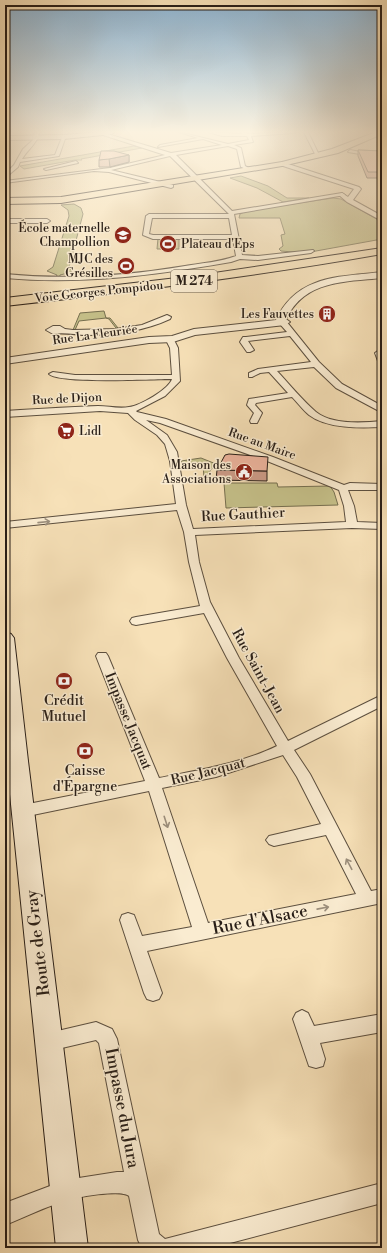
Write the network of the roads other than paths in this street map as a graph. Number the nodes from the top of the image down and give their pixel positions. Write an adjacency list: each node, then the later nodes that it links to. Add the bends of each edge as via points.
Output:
1 (120, 190): 6 (main road, via 61,200)
2 (145, 190): 9 (main road, via 66,204)
3 (208, 190): 11 (street)
4 (355, 192): 5 (street); 7 (street)
5 (340, 195): 7 (street); 11 (street)
6 (5, 201)
7 (349, 201): 12 (street)
8 (5, 207): 9 (main road)
9 (20, 207): 10 (main road, via 10,209)
10 (5, 214)
11 (231, 214): 15 (street); 15 (street, via 149,216 146,235)
12 (382, 219)
13 (5, 221): 14 (street)
14 (47, 221)
15 (235, 237): 19 (street)
16 (310, 251): 19 (street, via 258,258)
17 (382, 251): 22 (highway, Voie Georges Pompidou / M 274, via 197,280)
18 (382, 255): 23 (highway, Voie Georges Pompidou / M 274, via 208,283)
19 (239, 257): 21 (street, via 166,271 87,279 52,281)
20 (382, 275): 25 (street, via 331,282 307,290 289,305)
21 (5, 276)
22 (5, 302)
23 (5, 306)
24 (172, 316): 27 (street, via 147,326)
25 (280, 322): 28 (street); 29 (street, Rue La Fleuriée, via 194,332)
26 (61, 331): 27 (street)
27 (104, 331): 30 (street)
28 (290, 334): 31 (street, via 246,339 244,342); 35 (street)
29 (170, 340): 30 (street, Rue La Fleuriée, via 149,340); 39 (street, via 174,348)
30 (104, 347): 33 (street, Rue La Fleuriée)
31 (250, 350)
32 (382, 352): 34 (street, via 379,353)
33 (5, 360)
34 (382, 361)
35 (316, 364): 36 (street); 41 (street, via 339,386)
36 (272, 370): 38 (street); 40 (street)
37 (53, 374): 39 (street, via 76,378)
38 (252, 375)
39 (176, 377): 42 (street, via 174,384 167,391)
40 (295, 394): 44 (street, via 252,401 251,405 258,413); 45 (street, via 313,414 325,420 357,426)
41 (382, 409)
42 (132, 412): 43 (street, Rue de Dijon, via 99,409); 47 (street, Rue au Maire, via 270,459); 48 (street, via 163,436 171,447 177,469)
43 (5, 414)
44 (254, 421)
45 (382, 424)
46 (382, 487): 47 (street, Rue au Maire)
47 (343, 488): 49 (street)
48 (181, 507): 50 (street, Rue Gauthier, one-way to 48); 52 (street, Rue Gauthier)
49 (352, 524): 51 (street, Rue Gauthier); 52 (street, Rue Gauthier)
50 (5, 525)
51 (382, 526)
52 (189, 532): 53 (street, Rue Saint-Jean, via 194,562)
53 (207, 608): 54 (street); 58 (street, Rue Saint-Jean)
54 (136, 621)
55 (5, 638): 60 (main road, Route de Gray)
56 (102, 656): 59 (street, Impasse Jacquat, via 130,720)
57 (382, 700): 58 (street, Rue Jacquat)
58 (285, 748): 59 (street, Rue Jacquat, via 216,772); 61 (street, Rue Saint-Jean, via 303,774)
59 (154, 785): 60 (street, Rue Jacquat); 65 (street, Impasse Jacquat, one-way to 65)
60 (23, 811): 71 (main road, Route de Gray)
61 (329, 828): 62 (street); 63 (street, Rue Saint-Jean, one-way to 61)
62 (274, 840)
63 (374, 898): 65 (street, Rue d'Alsace, one-way to 63)
64 (128, 920): 66 (street)
65 (202, 932): 66 (street, Rue d'Alsace)
66 (137, 945): 67 (street)
67 (153, 993)
68 (302, 1019): 70 (street)
69 (382, 1023): 70 (street)
70 (309, 1036): 72 (street)
71 (49, 1042): 73 (main road, Route de Gray); 74 (street, Impasse du Jura, via 96,1032 108,1039)
72 (316, 1059)
73 (66, 1190): 74 (street, Impasse du Jura, via 117,1182 130,1183); 76 (street, Impasse du Jura); 77 (main road, Route de Gray)
74 (138, 1190): 78 (street, Impasse du Jura, via 149,1240)
75 (382, 1193): 79 (street)
76 (5, 1214)
77 (72, 1248)
78 (161, 1248)
79 (169, 1248)

